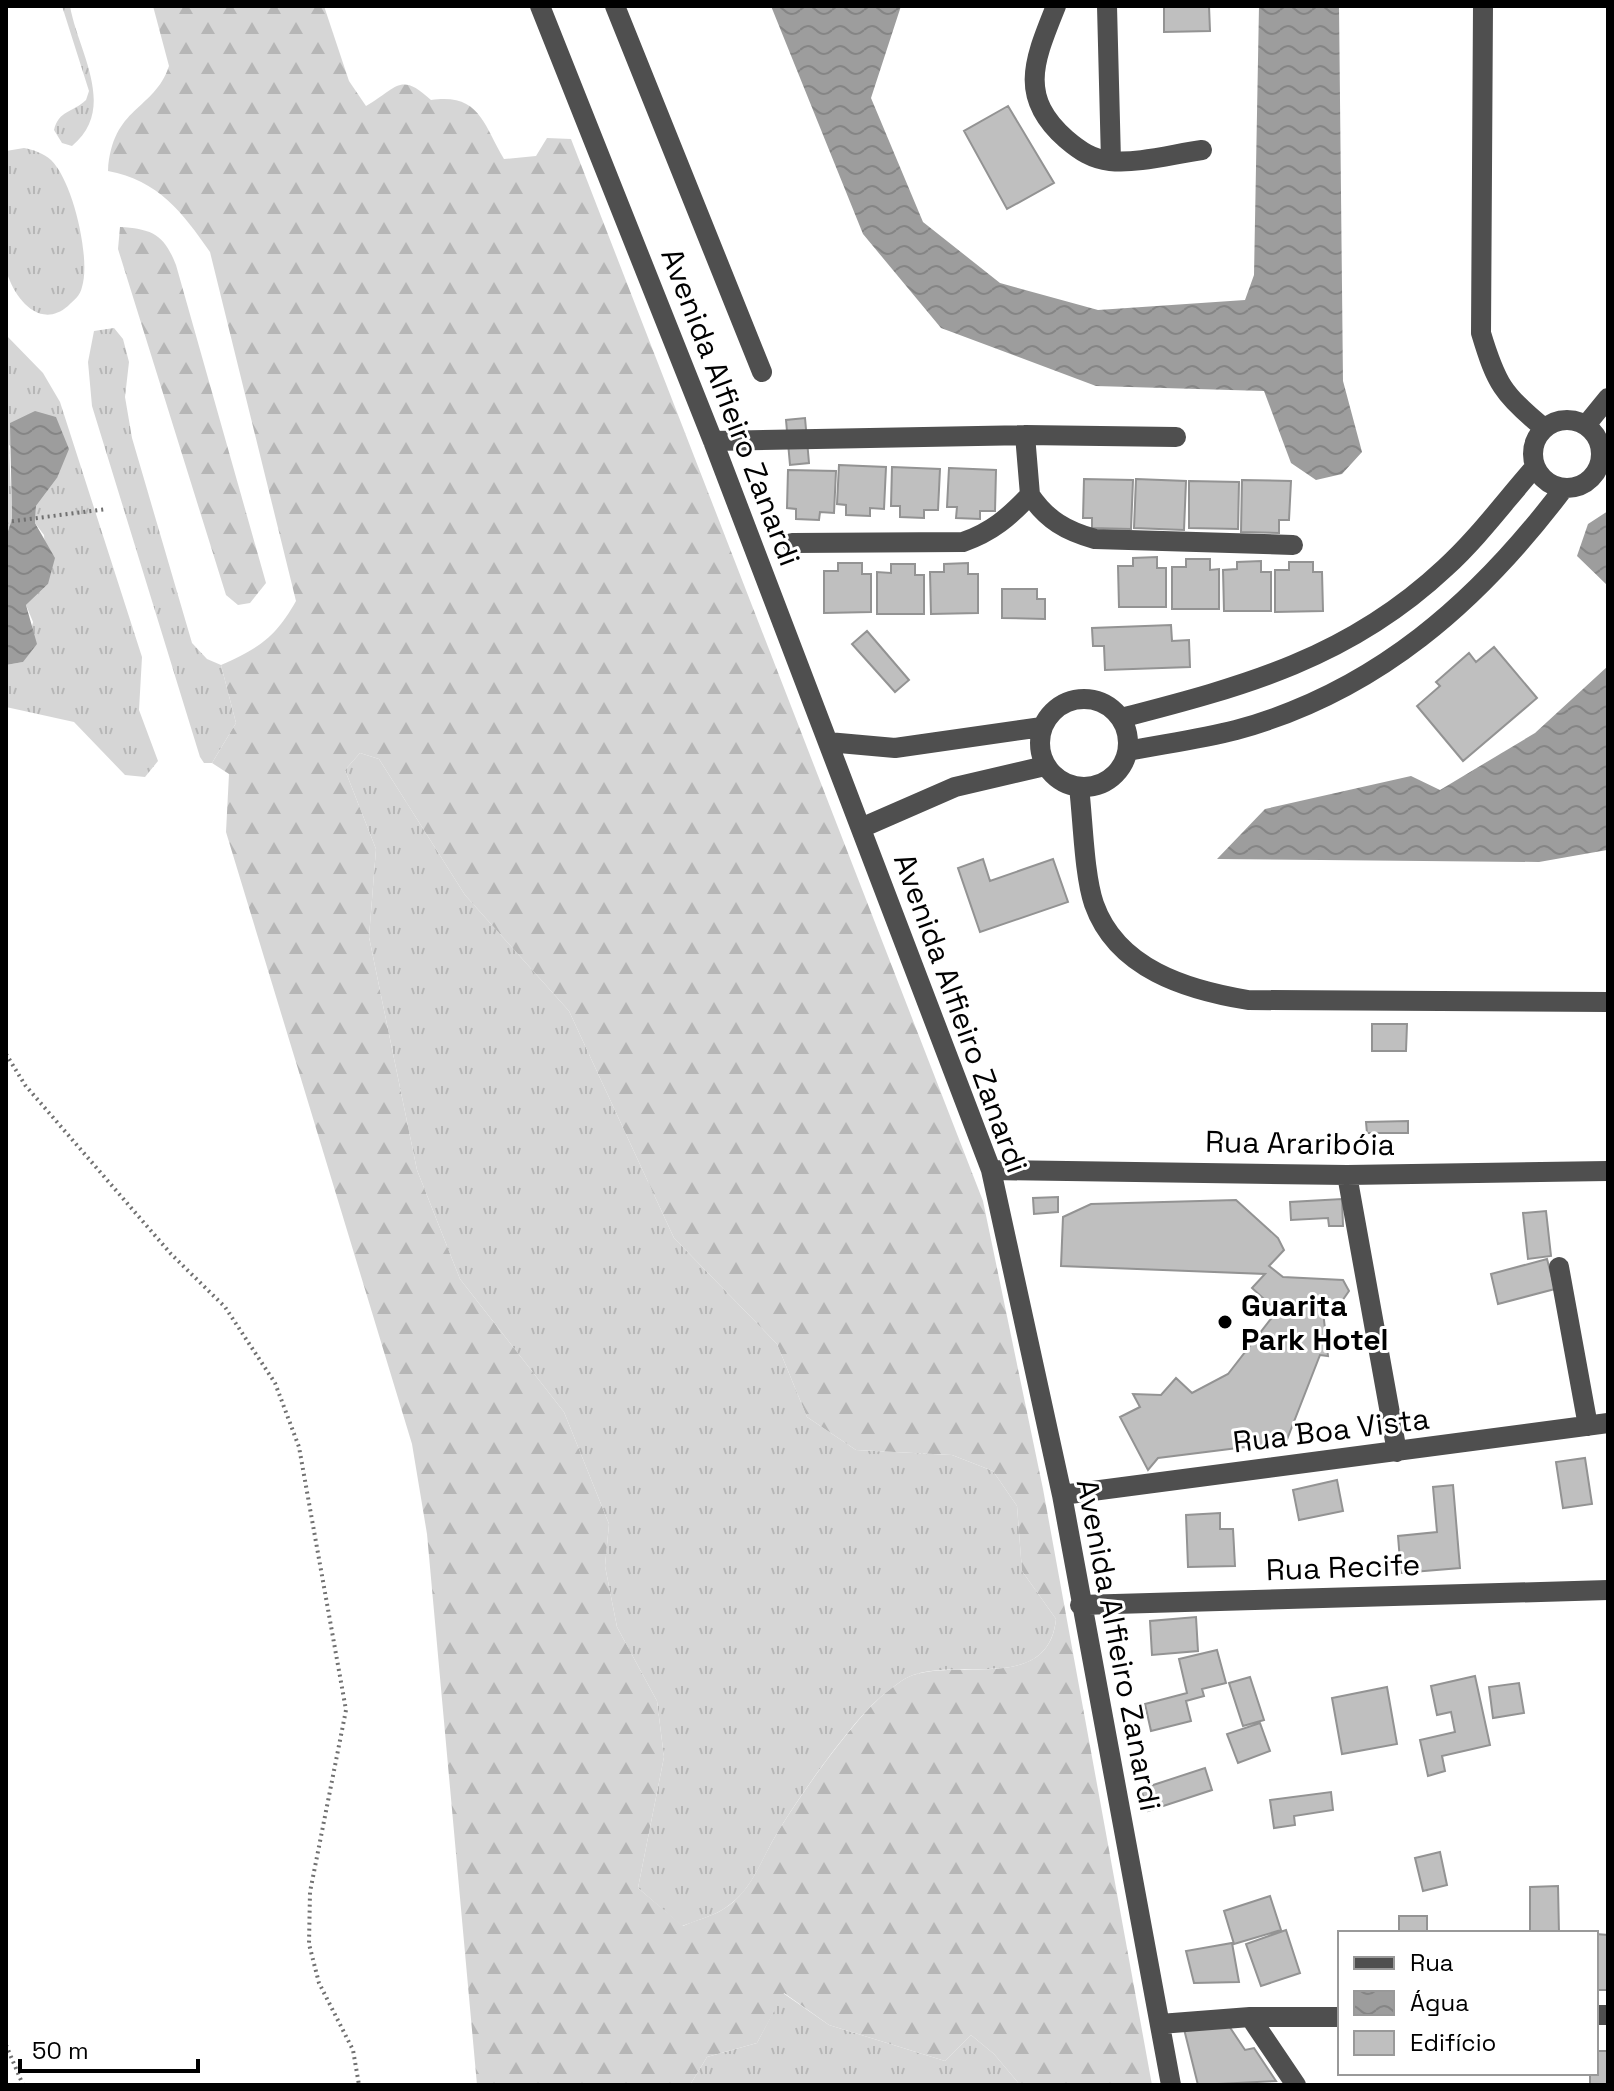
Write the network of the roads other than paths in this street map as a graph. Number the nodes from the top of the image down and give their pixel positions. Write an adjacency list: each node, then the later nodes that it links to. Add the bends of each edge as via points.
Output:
1 (540, 6): 14 (street, Avenida Alfieiro Zanardi)
2 (615, 6): 8 (street)
3 (1056, 6): 7 (street, via 1035,59 1034,99 1083,154)
4 (1107, 6): 7 (street)
5 (1483, 6): 11 (street, via 1481,333 1494,378)
6 (1202, 150): 7 (street)
7 (1111, 161)
8 (762, 372)
9 (1608, 398): 10 (street)
10 (1586, 425): 11 (street, via 1565,419); 16 (street, via 1600,443 1599,465 1585,483)
11 (1544, 428): 15 (street, via 1533,446)
12 (1025, 435): 13 (street); 14 (street); 17 (street)
13 (1176, 437)
14 (713, 441): 22 (street, Avenida Alfieiro Zanardi)
15 (1535, 467): 16 (street, via 1546,481); 20 (street, via 1445,568 1378,621 1305,663)
16 (1564, 488): 23 (street, via 1483,584 1365,678 1304,707 1236,730)
17 (1030, 495): 18 (street, via 1008,519 963,542); 19 (street, via 1045,516 1095,539)
18 (792, 543)
19 (1293, 545)
20 (1121, 718): 21 (street, via 1099,701 1072,700); 23 (street)
21 (1042, 727): 22 (street, via 895,748); 24 (street)
22 (828, 742): 26 (street, Avenida Alfieiro Zanardi)
23 (1128, 751): 25 (street, via 1115,775 1092,787)
24 (1045, 766): 25 (street, via 1065,784); 26 (street, via 955,787)
25 (1079, 787): 27 (street, via 1093,903 1110,936 1151,972 1199,992 1248,1000)
26 (861, 828): 28 (street, Avenida Alfieiro Zanardi)
27 (1608, 1002)
28 (991, 1170): 30 (street, Rua Araribóia); 34 (street, Avenida Alfieiro Zanardi)
29 (1608, 1171): 30 (street, Rua Araribóia)
30 (1347, 1175): 33 (street)
31 (1559, 1267): 32 (street)
32 (1598, 1425): 33 (street, Rua Boa Vista)
33 (1397, 1452): 34 (street, Rua Boa Vista)
34 (1062, 1495): 36 (street, Avenida Alfieiro Zanardi)
35 (1608, 1590): 36 (street, Rua Recife)
36 (1080, 1605): 39 (street, Avenida Alfieiro Zanardi)
37 (1250, 2017): 38 (street); 39 (street); 41 (street)
38 (1338, 2017)
39 (1160, 2024): 40 (street, Avenida Alfieiro Zanardi)
40 (1171, 2085)
41 (1296, 2085)

